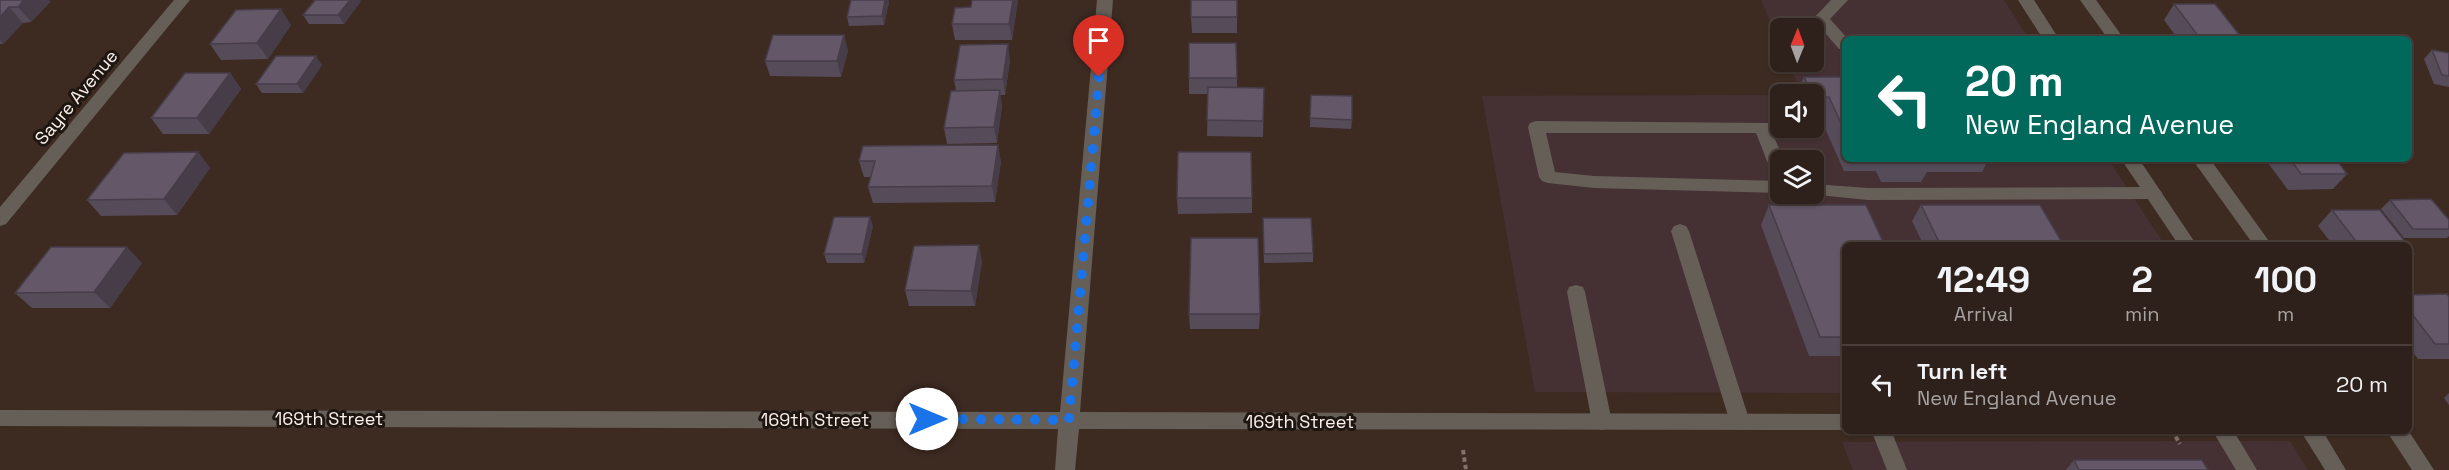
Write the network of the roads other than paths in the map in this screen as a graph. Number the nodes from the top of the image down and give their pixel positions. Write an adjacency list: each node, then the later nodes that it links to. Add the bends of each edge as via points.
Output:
1 (182, 0): 15 (street, Sayre Avenue)
2 (1105, 0): 21 (street)
3 (1840, 0): 8 (street, via 1821,19)
4 (2026, 0): 6 (street)
5 (2088, 0): 7 (street)
6 (2049, 36)
7 (2114, 36)
8 (1842, 42)
9 (1771, 150): 12 (street, via 1762,127 1536,127 1548,177)
10 (2132, 162): 14 (street)
11 (2203, 162): 18 (street)
12 (1770, 187)
13 (1824, 191): 14 (street)
14 (2153, 193): 17 (street)
15 (0, 219)
16 (1680, 231): 23 (street)
17 (2186, 242)
18 (2261, 242)
19 (1576, 292): 22 (street)
20 (0, 418): 21 (street, 169th Street)
21 (1069, 420): 22 (street, 169th Street); 29 (street)
22 (1602, 422): 23 (street, 169th Street)
23 (1740, 422): 24 (street, 169th Street)
24 (1842, 422)
25 (1883, 434): 30 (street)
26 (2224, 434): 31 (street)
27 (2313, 434): 32 (street)
28 (2399, 434): 33 (street)
29 (1065, 470)
30 (1897, 470)
31 (2247, 470)
32 (2336, 470)
33 (2424, 470)

